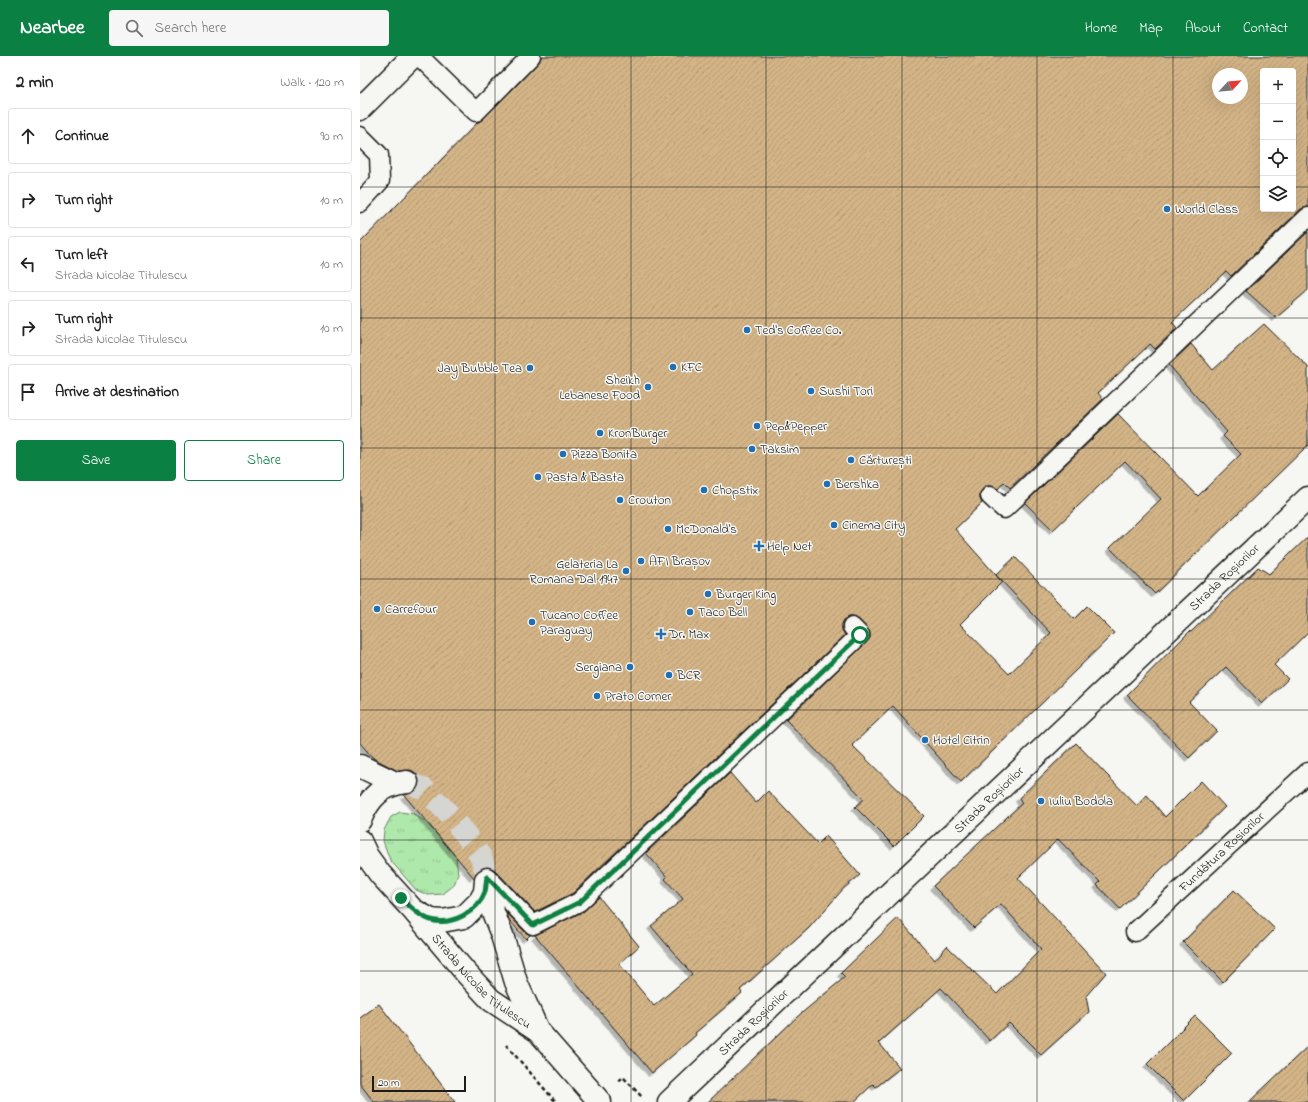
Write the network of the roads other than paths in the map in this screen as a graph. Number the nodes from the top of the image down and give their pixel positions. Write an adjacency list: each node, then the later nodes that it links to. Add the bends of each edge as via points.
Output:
1 (412, 56): 4 (street)
2 (419, 56): 3 (lane, via 476,112)
3 (535, 57)
4 (360, 108)
5 (360, 136): 6 (lane, via 378,155 380,181)
6 (360, 203)
7 (1308, 217): 8 (lane, via 1004,509)
8 (990, 496)
9 (1308, 498): 20 (street, Strada Roșiorilor)
10 (852, 627): 15 (lane, via 860,635 580,902 533,925)
11 (360, 766): 13 (street, via 401,783 384,789 373,797)
12 (1308, 772): 17 (lane, Fundătura Roșiorilor)
13 (360, 820)
14 (360, 841): 16 (street, Strada Nicolae Titulescu, via 380,874)
15 (486, 884): 16 (street, Strada Nicolae Titulescu, via 480,901 464,917 431,920); 18 (street, Strada Nicolae Titulescu, via 516,982)
16 (412, 909): 18 (street, Strada Nicolae Titulescu, via 491,1000)
17 (1135, 932)
18 (538, 1031): 19 (street, Strada Nicolae Titulescu)
19 (600, 1102)
20 (669, 1102)

